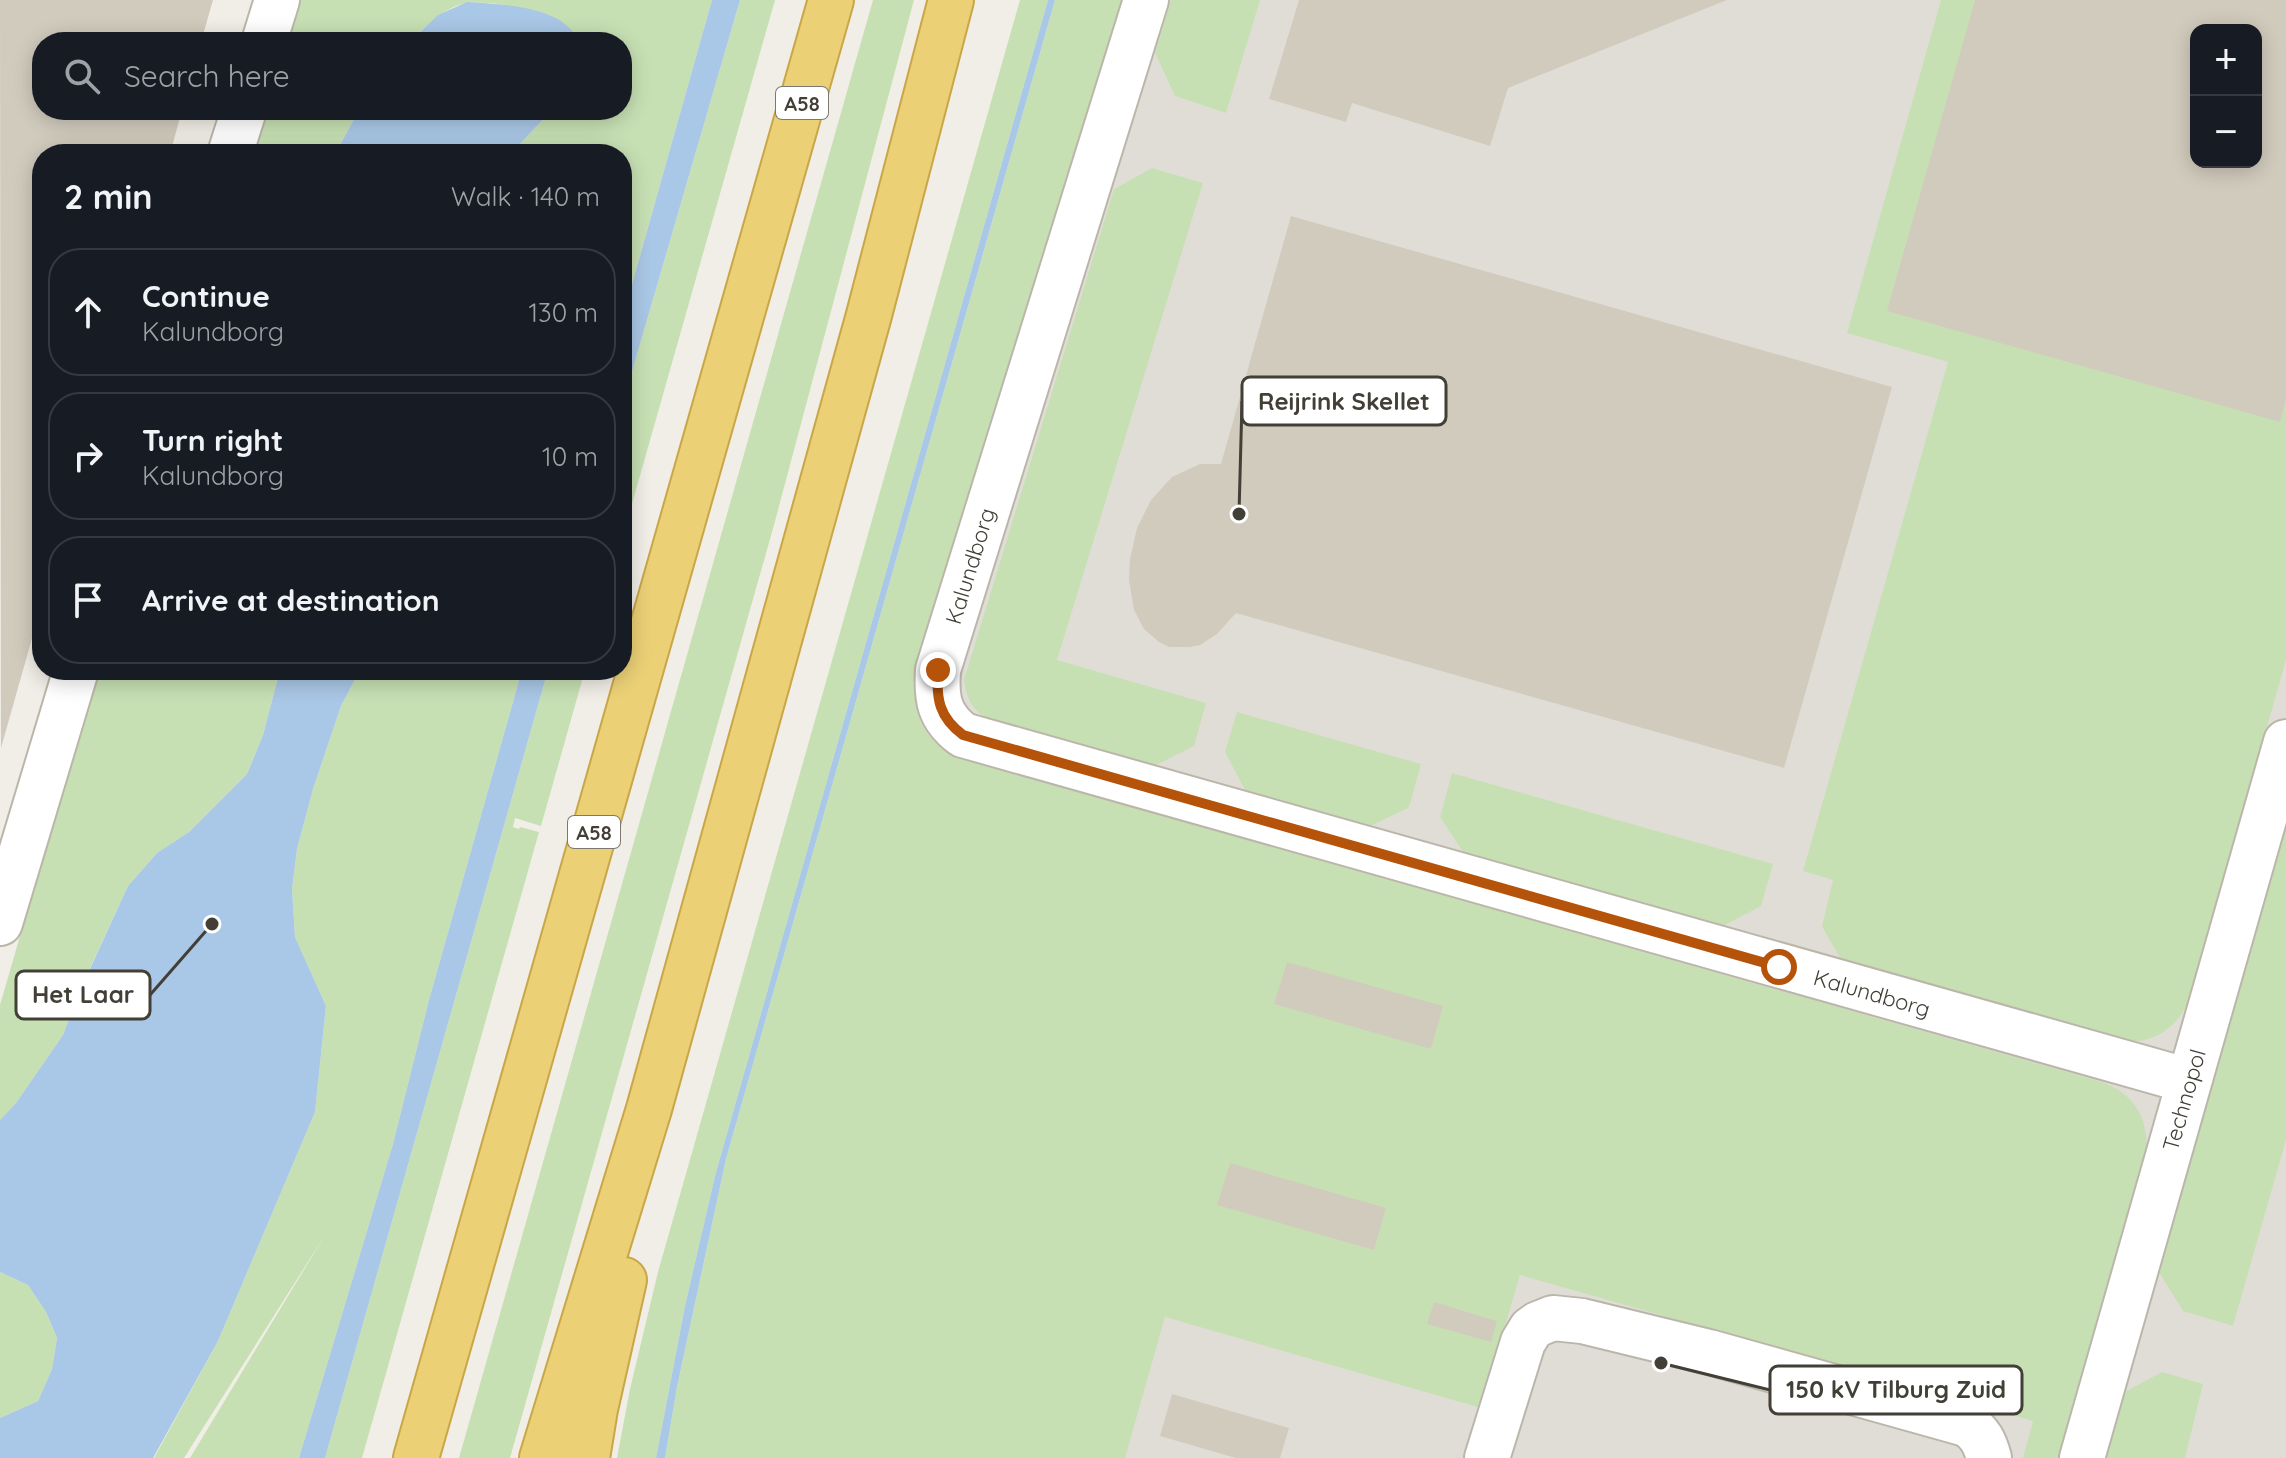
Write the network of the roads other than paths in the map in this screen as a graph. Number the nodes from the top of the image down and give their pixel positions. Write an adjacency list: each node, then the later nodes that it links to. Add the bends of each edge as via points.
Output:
1 (277, 0): 5 (street)
2 (831, 0): 13 (highway, A58)
3 (951, 0): 12 (highway)
4 (1146, 0): 11 (street, Kalundborg, via 938,670 940,708 948,724 963,735)
5 (267, 32)
6 (241, 120): 7 (street)
7 (233, 144)
8 (73, 680): 10 (street)
9 (2286, 742): 11 (street, Technopol)
10 (0, 923)
11 (2189, 1081): 18 (street, Technopol)
12 (649, 1109): 14 (highway); 15 (highway, via 623,1286)
13 (416, 1458)
14 (542, 1458)
15 (587, 1458)
16 (1487, 1458): 17 (street, via 1523,1342 1531,1329 1553,1318 1709,1352 1966,1424 1976,1430)
17 (1989, 1458)
18 (2082, 1458)

